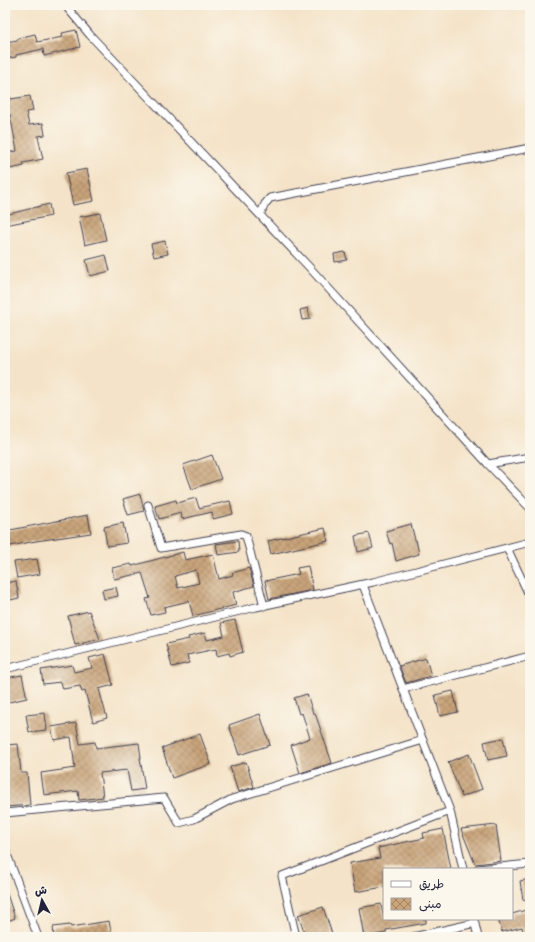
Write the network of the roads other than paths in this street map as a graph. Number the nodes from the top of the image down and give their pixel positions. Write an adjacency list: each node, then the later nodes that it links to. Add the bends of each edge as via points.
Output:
1 (65, 5): 3 (street, via 90,35)
2 (530, 148): 3 (street, via 270,198)
3 (260, 215): 5 (street)
4 (530, 457): 5 (street)
5 (488, 464): 7 (street)
6 (148, 505): 12 (street, via 161,548 241,534 246,536)
7 (530, 508)
8 (530, 542): 9 (street)
9 (507, 548): 10 (street); 11 (street)
10 (363, 585): 12 (street); 15 (street)
11 (530, 597)
12 (264, 606): 14 (street)
13 (530, 656): 15 (street)
14 (5, 669)
15 (403, 689): 16 (street)
16 (423, 740): 17 (street); 18 (street, via 232,799 194,819 178,823 164,798)
17 (450, 811): 21 (street); 25 (street, via 282,876)
18 (5, 813)
19 (5, 849): 24 (street)
20 (530, 864): 22 (street)
21 (463, 868)
22 (488, 868)
23 (475, 921): 26 (street); 27 (street)
24 (38, 937)
25 (296, 937)
26 (413, 937)
27 (478, 937)

